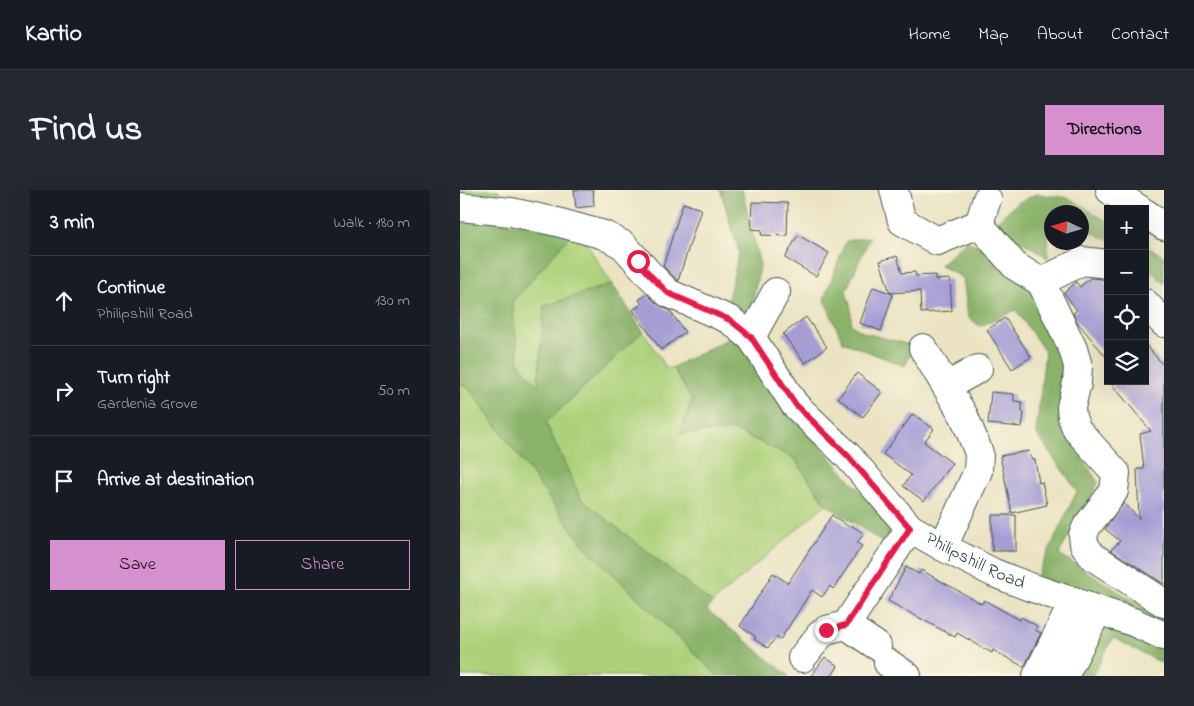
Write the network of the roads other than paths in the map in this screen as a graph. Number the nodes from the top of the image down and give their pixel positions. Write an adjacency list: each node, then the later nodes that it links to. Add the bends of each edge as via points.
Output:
1 (894, 190): 3 (street, via 902,221 938,241)
2 (1110, 190): 4 (street)
3 (988, 201): 9 (street, via 1015,266)
4 (1132, 205)
5 (460, 207): 13 (street, Philipshill Road, via 511,212 604,235 622,245 668,293 730,320)
6 (1149, 216): 7 (street)
7 (1164, 226)
8 (1104, 264): 9 (street, via 1082,261)
9 (1041, 282): 19 (street, via 1078,366 1072,418 1077,430 1116,473 1114,491 1087,526 1084,544 1092,556)
10 (776, 292): 13 (street)
11 (1149, 307): 12 (street)
12 (1164, 324)
13 (751, 337): 17 (street, Philipshill Road, via 796,405 848,456)
14 (923, 348): 16 (street)
15 (978, 369): 16 (street)
16 (947, 386): 18 (street, via 979,453 978,471)
17 (910, 528): 18 (street, Philipshill Road); 21 (street)
18 (943, 547): 20 (street, Philipshill Road, via 994,573)
19 (1164, 603)
20 (1086, 605): 22 (street, Philipshill Road); 25 (street); 26 (street)
21 (846, 625): 23 (street, via 826,630); 24 (street)
22 (1164, 636)
23 (802, 658)
24 (891, 662)
25 (1037, 676)
26 (1064, 676)

